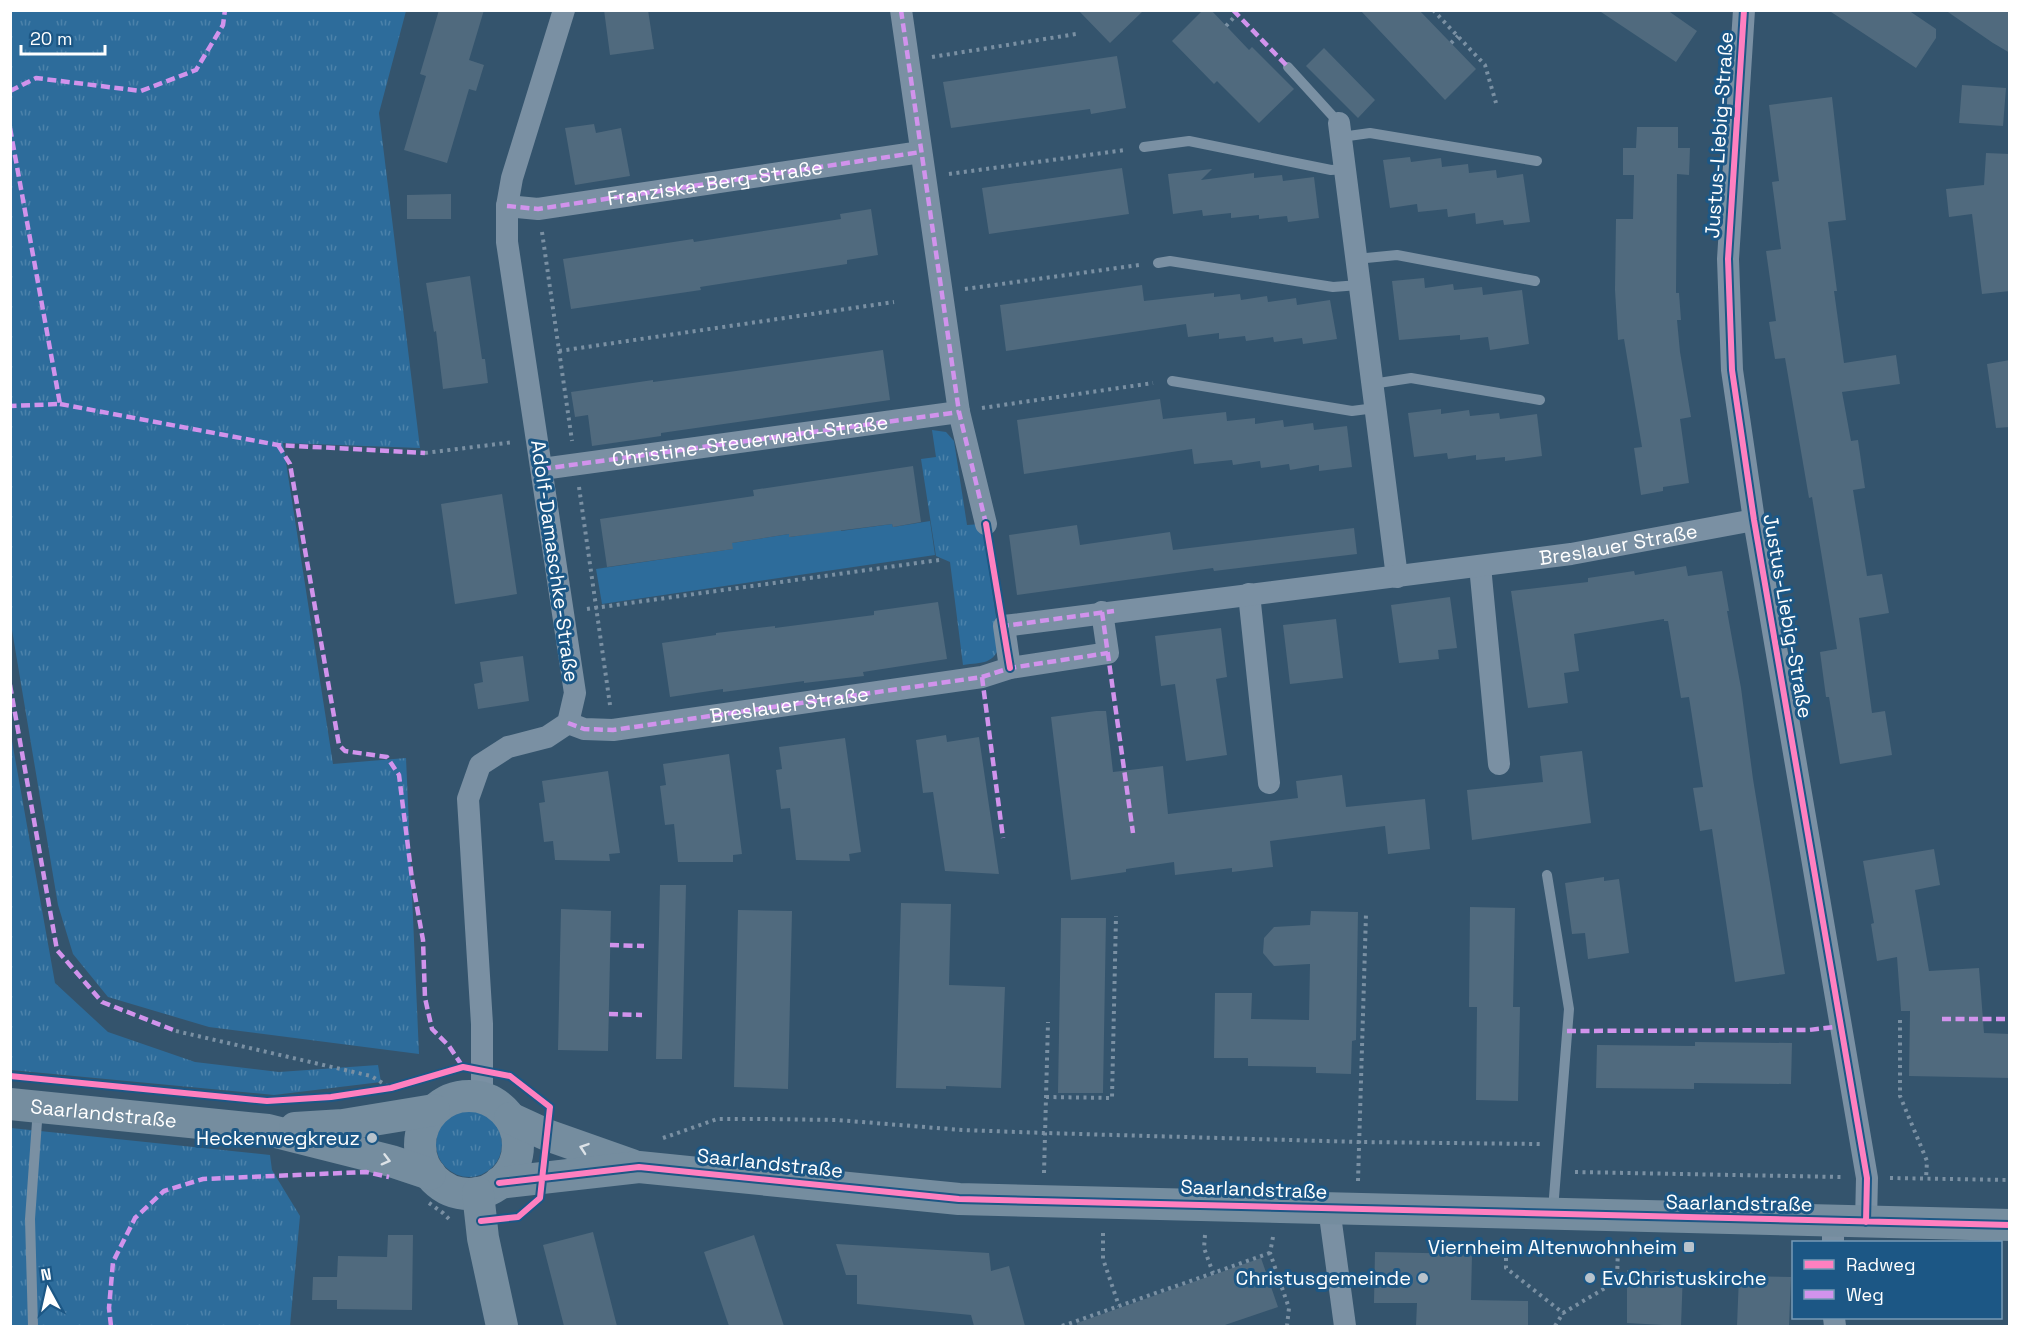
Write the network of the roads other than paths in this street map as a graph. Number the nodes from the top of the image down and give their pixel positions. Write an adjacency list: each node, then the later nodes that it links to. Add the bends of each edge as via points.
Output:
1 (564, 10): 10 (street, Adolf-Damaschke-Straße, via 512,178)
2 (901, 10): 7 (street)
3 (1744, 10): 21 (street, Justus-Liebig-Straße, via 1728,259 1732,370)
4 (1288, 67): 5 (lane)
5 (1340, 130): 8 (lane); 9 (street)
6 (1144, 147): 9 (lane, via 1189,141 1331,170)
7 (921, 152): 10 (street, Franziska-Berg-Straße, via 538,209); 19 (street)
8 (1537, 161)
9 (1345, 169): 11 (street)
10 (507, 206): 20 (street, Adolf-Damaschke-Straße, via 507,242)
11 (1356, 259): 13 (lane, via 1398,255); 14 (street)
12 (1158, 263): 14 (lane, via 1170,261 1333,287)
13 (1535, 281)
14 (1359, 285): 16 (street)
15 (1172, 381): 18 (lane, via 1352,411)
16 (1372, 384): 17 (lane, via 1411,378); 18 (street)
17 (1540, 400)
18 (1375, 408): 24 (street)
19 (959, 412): 20 (street, Christine-Steuerwald-Straße); 22 (street)
20 (542, 470): 28 (street, Adolf-Damaschke-Straße, via 575,693)
21 (1754, 520): 23 (street, Breslauer Straße, via 1571,554); 42 (street, Justus-Liebig-Straße, via 1867,1178)
22 (986, 524)
23 (1480, 566): 24 (street, Breslauer Straße); 29 (street)
24 (1396, 577): 25 (street, Breslauer Straße)
25 (1249, 594): 26 (street, Breslauer Straße); 30 (street)
26 (1102, 612): 27 (street, Breslauer Straße, via 1108,653); 27 (street, Breslauer Straße, via 1004,626)
27 (1011, 668): 28 (street, Breslauer Straße, via 982,677 614,730 584,729)
28 (567, 723): 32 (street, via 547,737 508,747 480,765 468,799 482,1024)
29 (1498, 764)
30 (1269, 783)
31 (1546, 875): 41 (lane, via 1569,1009)
32 (482, 1097): 34 (street, via 458,1097); 35 (street)
33 (24, 1106): 36 (street, Saarlandstraße); 45 (lane)
34 (434, 1110): 36 (street, Saarlandstraße, via 343,1125); 38 (street, via 420,1142 420,1154)
35 (510, 1118): 37 (street, Saarlandstraße, one-way to 35); 39 (street, via 515,1128 514,1164 508,1174)
36 (268, 1130): 38 (street, Saarlandstraße, one-way to 38)
37 (639, 1167): 39 (street, Saarlandstraße); 40 (street, Saarlandstraße, via 959,1198)
38 (430, 1174): 39 (street, via 451,1190 464,1193)
39 (489, 1188): 46 (street, via 485,1249)
40 (1343, 1208): 41 (street, Saarlandstraße); 47 (street)
41 (1553, 1213): 44 (street, Saarlandstraße)
42 (1866, 1222): 43 (street, Saarlandstraße); 44 (street, Saarlandstraße)
43 (2010, 1225)
44 (1833, 1232)
45 (33, 1326)
46 (502, 1326)
47 (1345, 1326)

